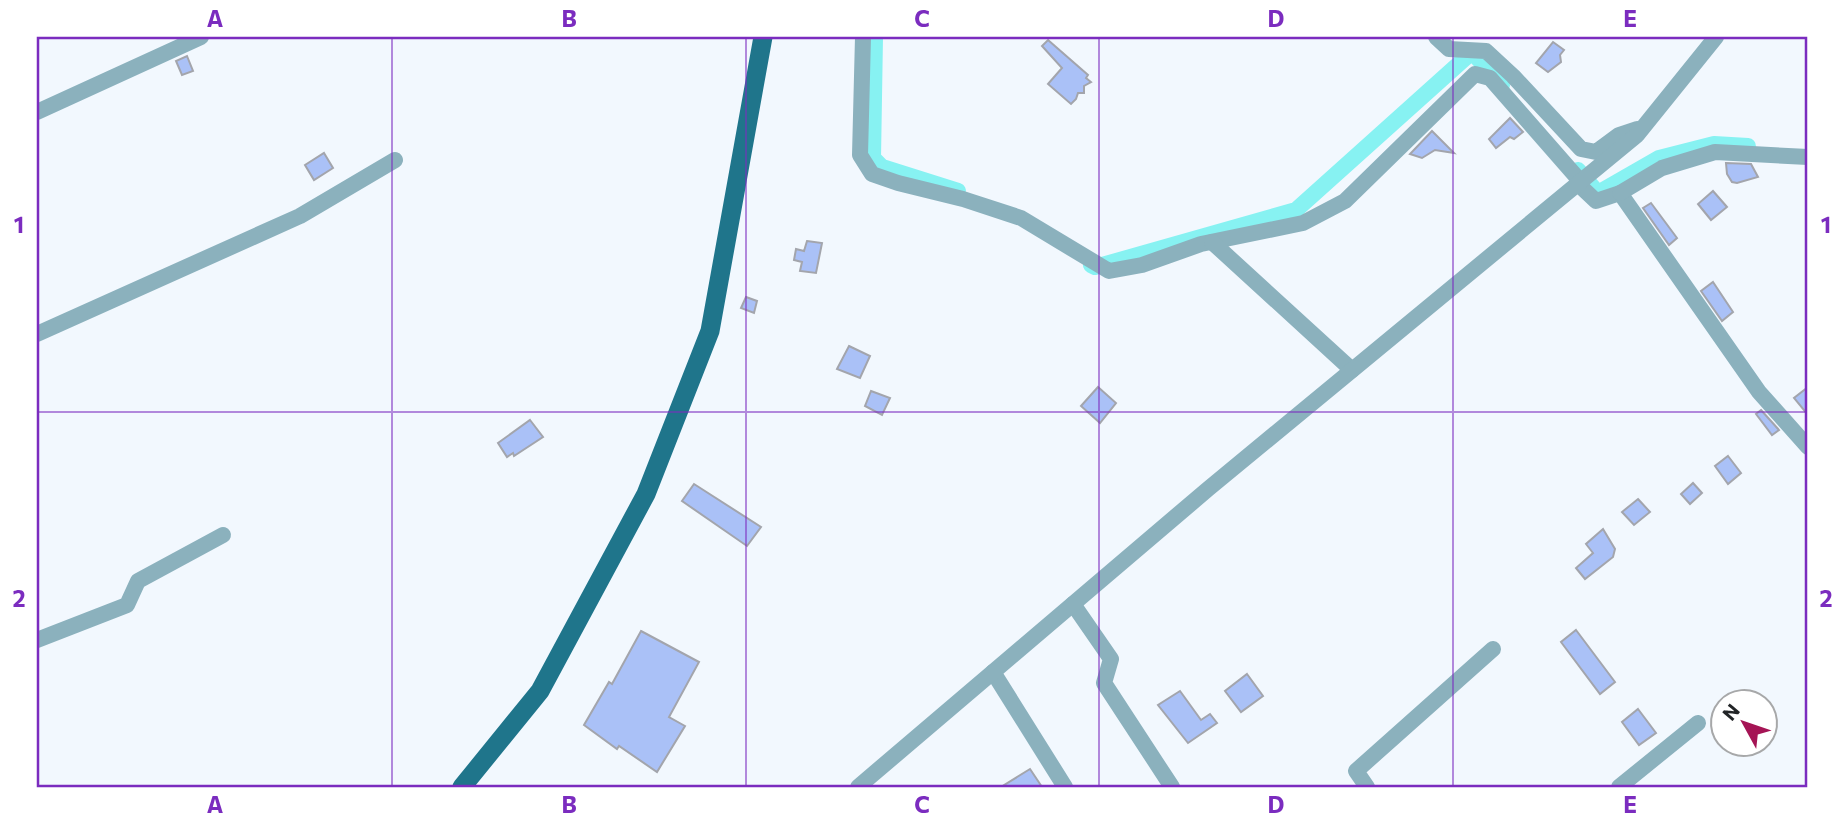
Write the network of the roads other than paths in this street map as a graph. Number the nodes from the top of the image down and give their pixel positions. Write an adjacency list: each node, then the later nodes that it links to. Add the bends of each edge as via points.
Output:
1 (201, 37): 6 (street)
2 (763, 37): 22 (main road, via 710,331 646,494 540,691)
3 (863, 37): 12 (street, via 860,155 872,174 1021,218 1109,271)
4 (1436, 37): 7 (street, via 1449,49 1486,51 1581,149 1595,152 1619,135)
5 (1709, 39): 7 (street)
6 (37, 112)
7 (1643, 127): 10 (street)
8 (1808, 157): 11 (street, via 1715,152 1662,168)
9 (395, 160): 13 (street, via 300,215)
10 (1580, 183): 11 (street, via 1596,201); 12 (street, via 1490,78 1475,74 1345,201 1303,223); 14 (street)
11 (1620, 193): 15 (street, via 1759,393)
12 (1212, 242): 14 (street)
13 (37, 334)
14 (1352, 370): 17 (street)
15 (1808, 447)
16 (223, 535): 18 (street, via 138,581 127,605)
17 (1073, 604): 20 (street); 25 (street, via 1111,659 1104,682)
18 (37, 640)
19 (1493, 649): 26 (street, via 1356,771)
20 (993, 672): 23 (street); 24 (street)
21 (1698, 723): 27 (street)
22 (462, 787)
23 (858, 787)
24 (1065, 787)
25 (1172, 787)
26 (1367, 787)
27 (1619, 787)

